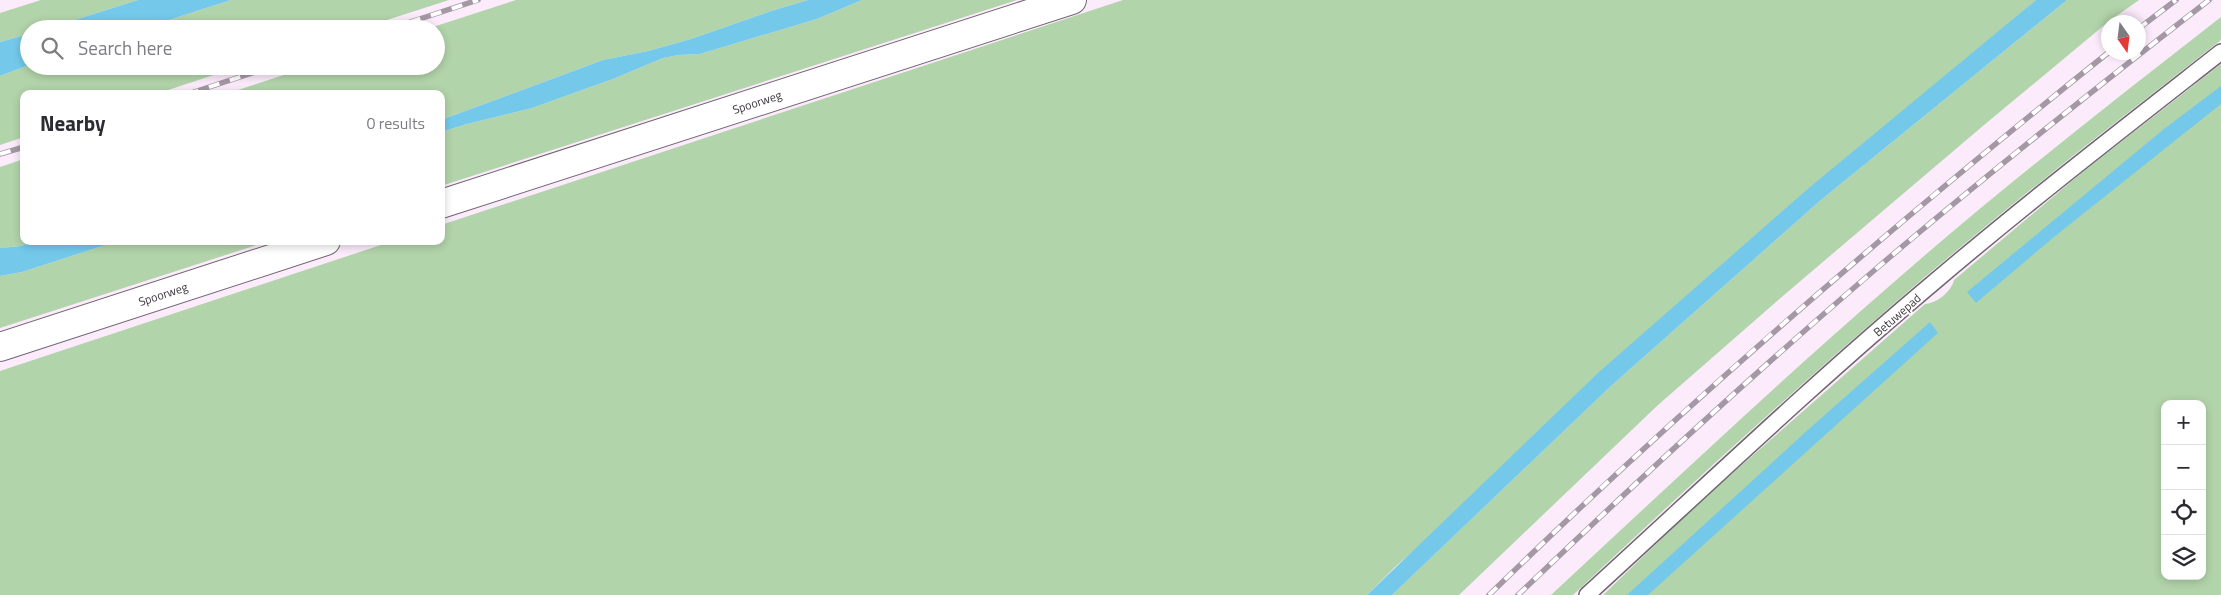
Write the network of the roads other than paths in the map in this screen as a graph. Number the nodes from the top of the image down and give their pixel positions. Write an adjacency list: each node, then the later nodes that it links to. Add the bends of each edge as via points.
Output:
1 (1072, 0): 3 (street, Spoorweg)
2 (2221, 52): 6 (lane, Betuwepad, via 1933,283)
3 (445, 203)
4 (314, 245): 5 (street, Spoorweg)
5 (0, 347)
6 (1587, 595)

